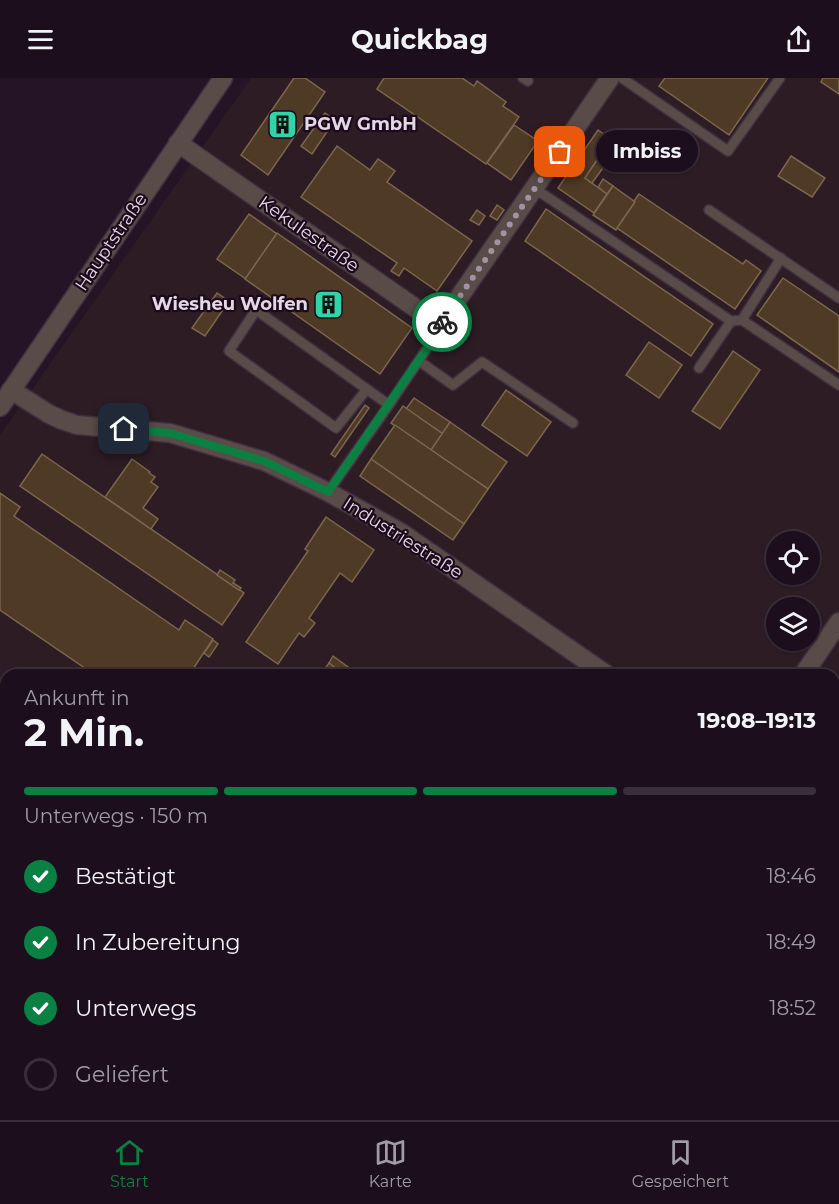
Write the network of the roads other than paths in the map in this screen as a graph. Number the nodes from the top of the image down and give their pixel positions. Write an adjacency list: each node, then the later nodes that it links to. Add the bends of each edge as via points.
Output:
1 (223, 78): 5 (street, Hauptstraße)
2 (610, 78): 6 (street)
3 (622, 78): 4 (lane, via 728,151)
4 (780, 78)
5 (178, 143): 12 (street, Kekulestraße); 17 (street, Hauptstraße)
6 (534, 188): 11 (lane); 12 (street)
7 (710, 210): 8 (lane)
8 (781, 258): 9 (lane); 10 (lane)
9 (839, 298)
10 (742, 320): 11 (lane); 15 (lane)
11 (731, 321): 14 (lane)
12 (440, 325): 13 (lane)
13 (419, 361): 18 (lane); 20 (lane, via 453,385 482,362)
14 (699, 368)
15 (839, 386)
16 (367, 388): 16 (lane, via 256,310 229,351 336,428); 18 (lane)
17 (11, 390): 19 (street, Hauptstraße); 21 (street, Industriestraße, via 62,420 170,433 264,461)
18 (389, 405): 21 (lane)
19 (0, 407)
20 (573, 423)
21 (328, 492): 23 (street, Industriestraße, via 400,532)
22 (839, 622): 24 (street)
23 (598, 669)
24 (807, 669)

